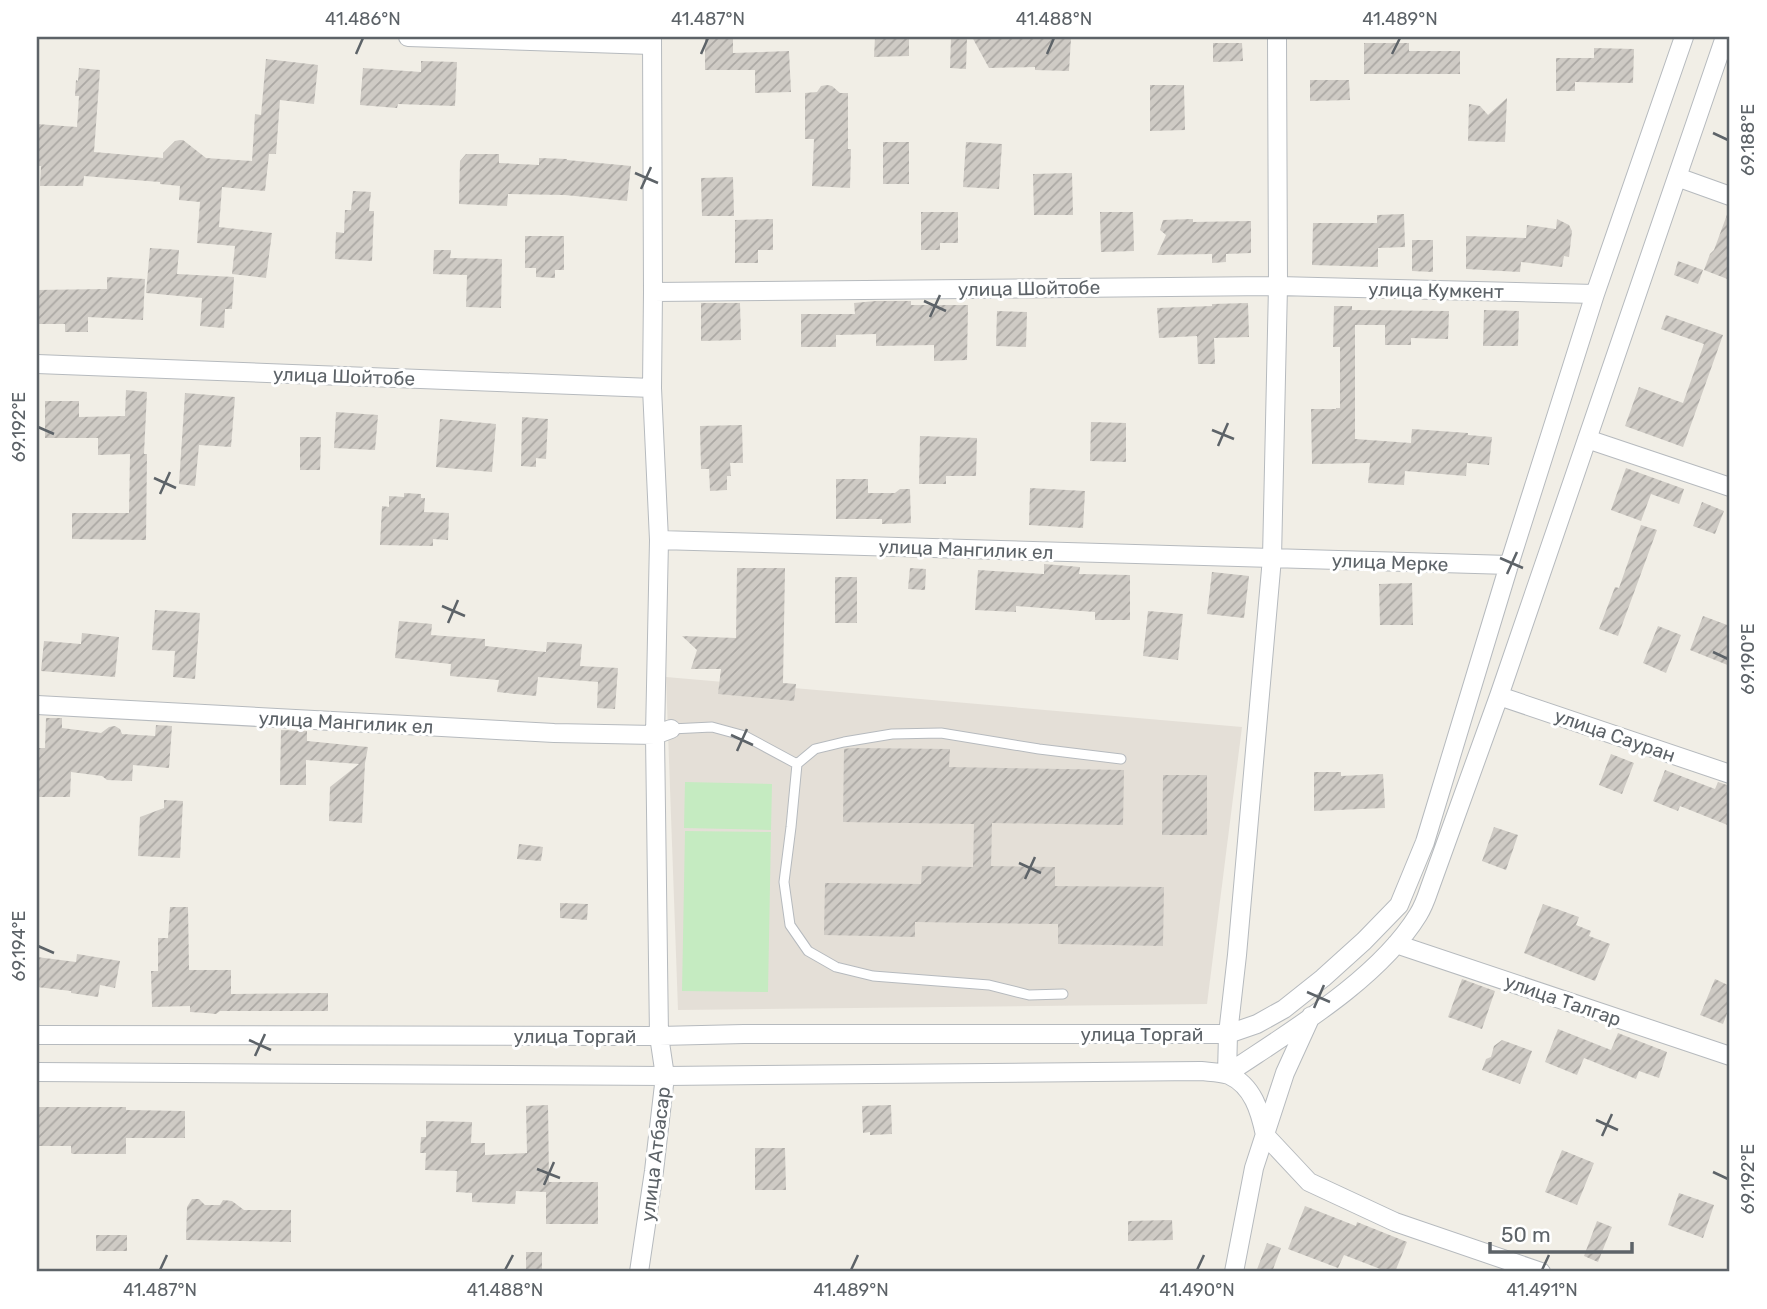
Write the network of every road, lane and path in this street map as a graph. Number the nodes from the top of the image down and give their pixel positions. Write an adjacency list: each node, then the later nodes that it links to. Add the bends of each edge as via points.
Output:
1 (408, 37): 5 (street)
2 (1277, 37): 8 (street)
3 (1684, 37): 10 (street)
4 (1725, 37): 6 (street)
5 (651, 41): 9 (street, улица Атбасар)
6 (1677, 177): 7 (street); 13 (street)
7 (1730, 196)
8 (1278, 286): 9 (street, улица Шойтобе); 10 (street, улица Кумкент); 16 (street)
9 (653, 292): 12 (street, улица Атбасар)
10 (1595, 294): 17 (street)
11 (37, 363): 12 (street, улица Шойтобе)
12 (652, 388): 15 (street, улица Атбасар)
13 (1587, 439): 14 (street); 18 (street)
14 (1730, 487)
15 (659, 540): 16 (street, улица Мангилик ел); 20 (street, улица Атбасар)
16 (1272, 558): 17 (street, улица Мерке); 27 (street)
17 (1509, 565): 27 (street, via 1426,842 1399,905 1284,1009)
18 (1499, 696): 23 (street, улица Сауран); 24 (street, via 1429,890)
19 (37, 705): 20 (street, улица Мангилик ел, via 554,733)
20 (663, 732): 22 (lane, via 712,727 754,740); 29 (street, улица Атбасар)
21 (1121, 759): 22 (lane, via 941,733 844,741 816,749)
22 (797, 764): 25 (lane, via 784,881 790,925 808,951 836,967 873,976 989,985 1029,995)
23 (1730, 774)
24 (1396, 944): 26 (street, via 1364,976); 30 (street, улица Талгар)
25 (1063, 994)
26 (1311, 1016): 32 (street); 34 (street, via 1285,1073)
27 (1228, 1034): 29 (street, улица Торгай); 32 (street, улица Торгай)
28 (37, 1035): 29 (street, улица Торгай)
29 (659, 1037): 33 (street, улица Атбасар)
30 (1730, 1056)
31 (37, 1072): 33 (street, улица Торгай)
32 (1227, 1074): 33 (street, улица Торгай, via 1201,1070); 34 (street, via 1254,1098)
33 (665, 1076): 35 (street, улица Атбасар)
34 (1265, 1135): 36 (street); 37 (street, via 1309,1182 1395,1222)
35 (639, 1272)
36 (1234, 1272)
37 (1541, 1272)

